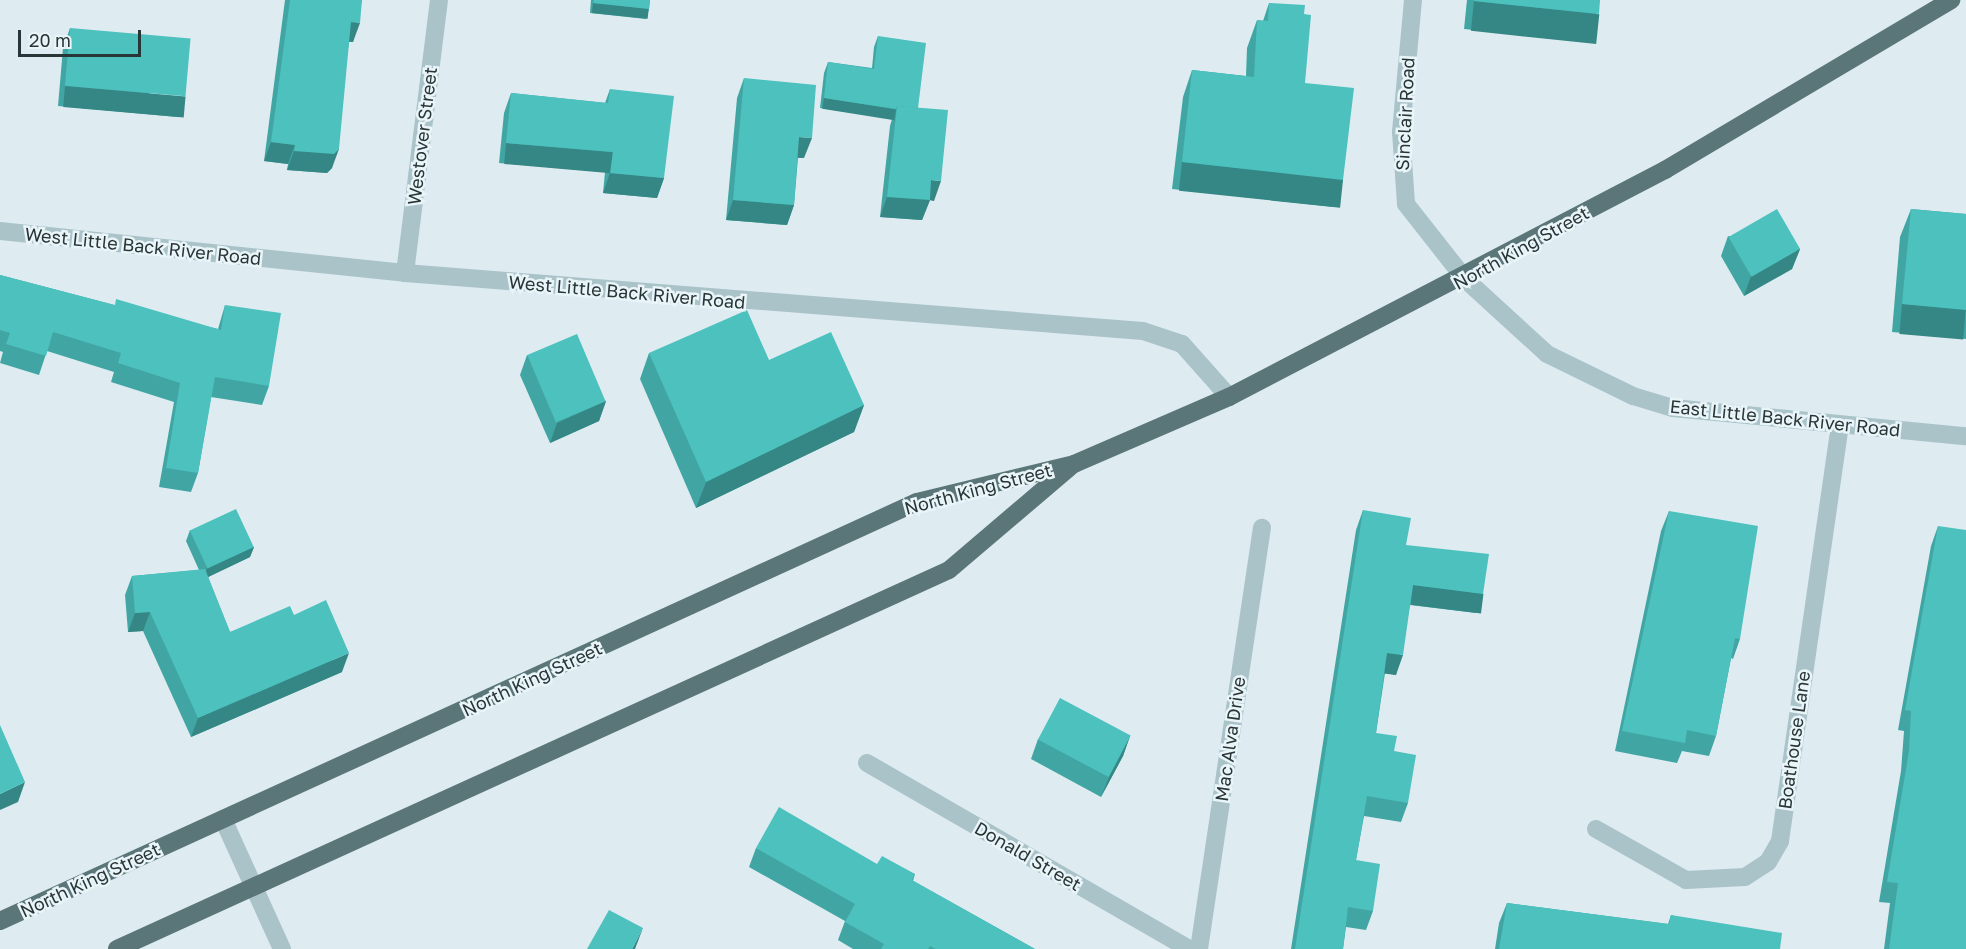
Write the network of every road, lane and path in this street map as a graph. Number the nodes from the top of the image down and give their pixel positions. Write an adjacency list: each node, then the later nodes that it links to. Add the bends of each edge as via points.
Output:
1 (439, 0): 5 (street, Westover Street)
2 (1413, 0): 6 (street, Sinclair Road, via 1401,132 1406,204)
3 (1951, 0): 6 (main road, North King Street, via 1665,170)
4 (0, 231): 5 (street, West Little Back River Road)
5 (405, 273): 7 (street, West Little Back River Road, via 1143,331 1182,344)
6 (1465, 279): 7 (main road, North King Street); 8 (street, East Little Back River Road, via 1547,354 1633,396 1673,408)
7 (1229, 397): 10 (main road, North King Street)
8 (1840, 426): 9 (street, East Little Back River Road); 14 (street, Boathouse Lane, via 1780,841 1768,862 1745,877 1686,880)
9 (1966, 435)
10 (1074, 464): 13 (main road, North King Street, via 917,502); 15 (main road, North King Street, via 949,570)
11 (1262, 528): 20 (street, Mac Alva Drive)
12 (867, 764): 19 (street, Donald Street)
13 (223, 819): 15 (street); 16 (main road, North King Street)
14 (1596, 829)
15 (254, 887): 17 (main road, North King Street); 18 (street)
16 (0, 921)
17 (117, 949)
18 (282, 949)
19 (1189, 949)
20 (1199, 949)

